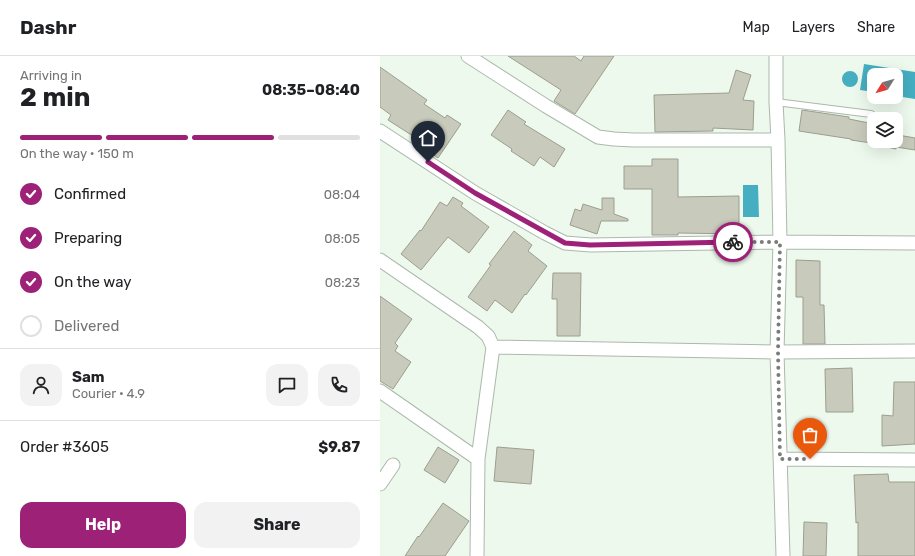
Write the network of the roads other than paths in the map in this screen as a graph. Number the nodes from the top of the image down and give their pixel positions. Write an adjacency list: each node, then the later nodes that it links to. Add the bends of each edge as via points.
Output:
1 (468, 56): 6 (street, via 598,137 614,140)
2 (776, 56): 3 (street)
3 (776, 102): 4 (lane); 6 (street)
4 (867, 113)
5 (380, 131): 7 (street, via 475,193 565,243 590,245)
6 (778, 140): 7 (street)
7 (780, 242): 8 (street); 12 (street)
8 (915, 243)
9 (380, 260): 10 (street, via 478,326 488,336)
10 (493, 347): 12 (street); 14 (street)
11 (915, 351): 12 (street)
12 (778, 352): 15 (street)
13 (380, 391): 14 (street)
14 (478, 459): 19 (street)
15 (780, 459): 16 (street); 20 (street)
16 (915, 460)
17 (393, 465): 18 (street)
18 (380, 484)
19 (477, 556)
20 (783, 556)

